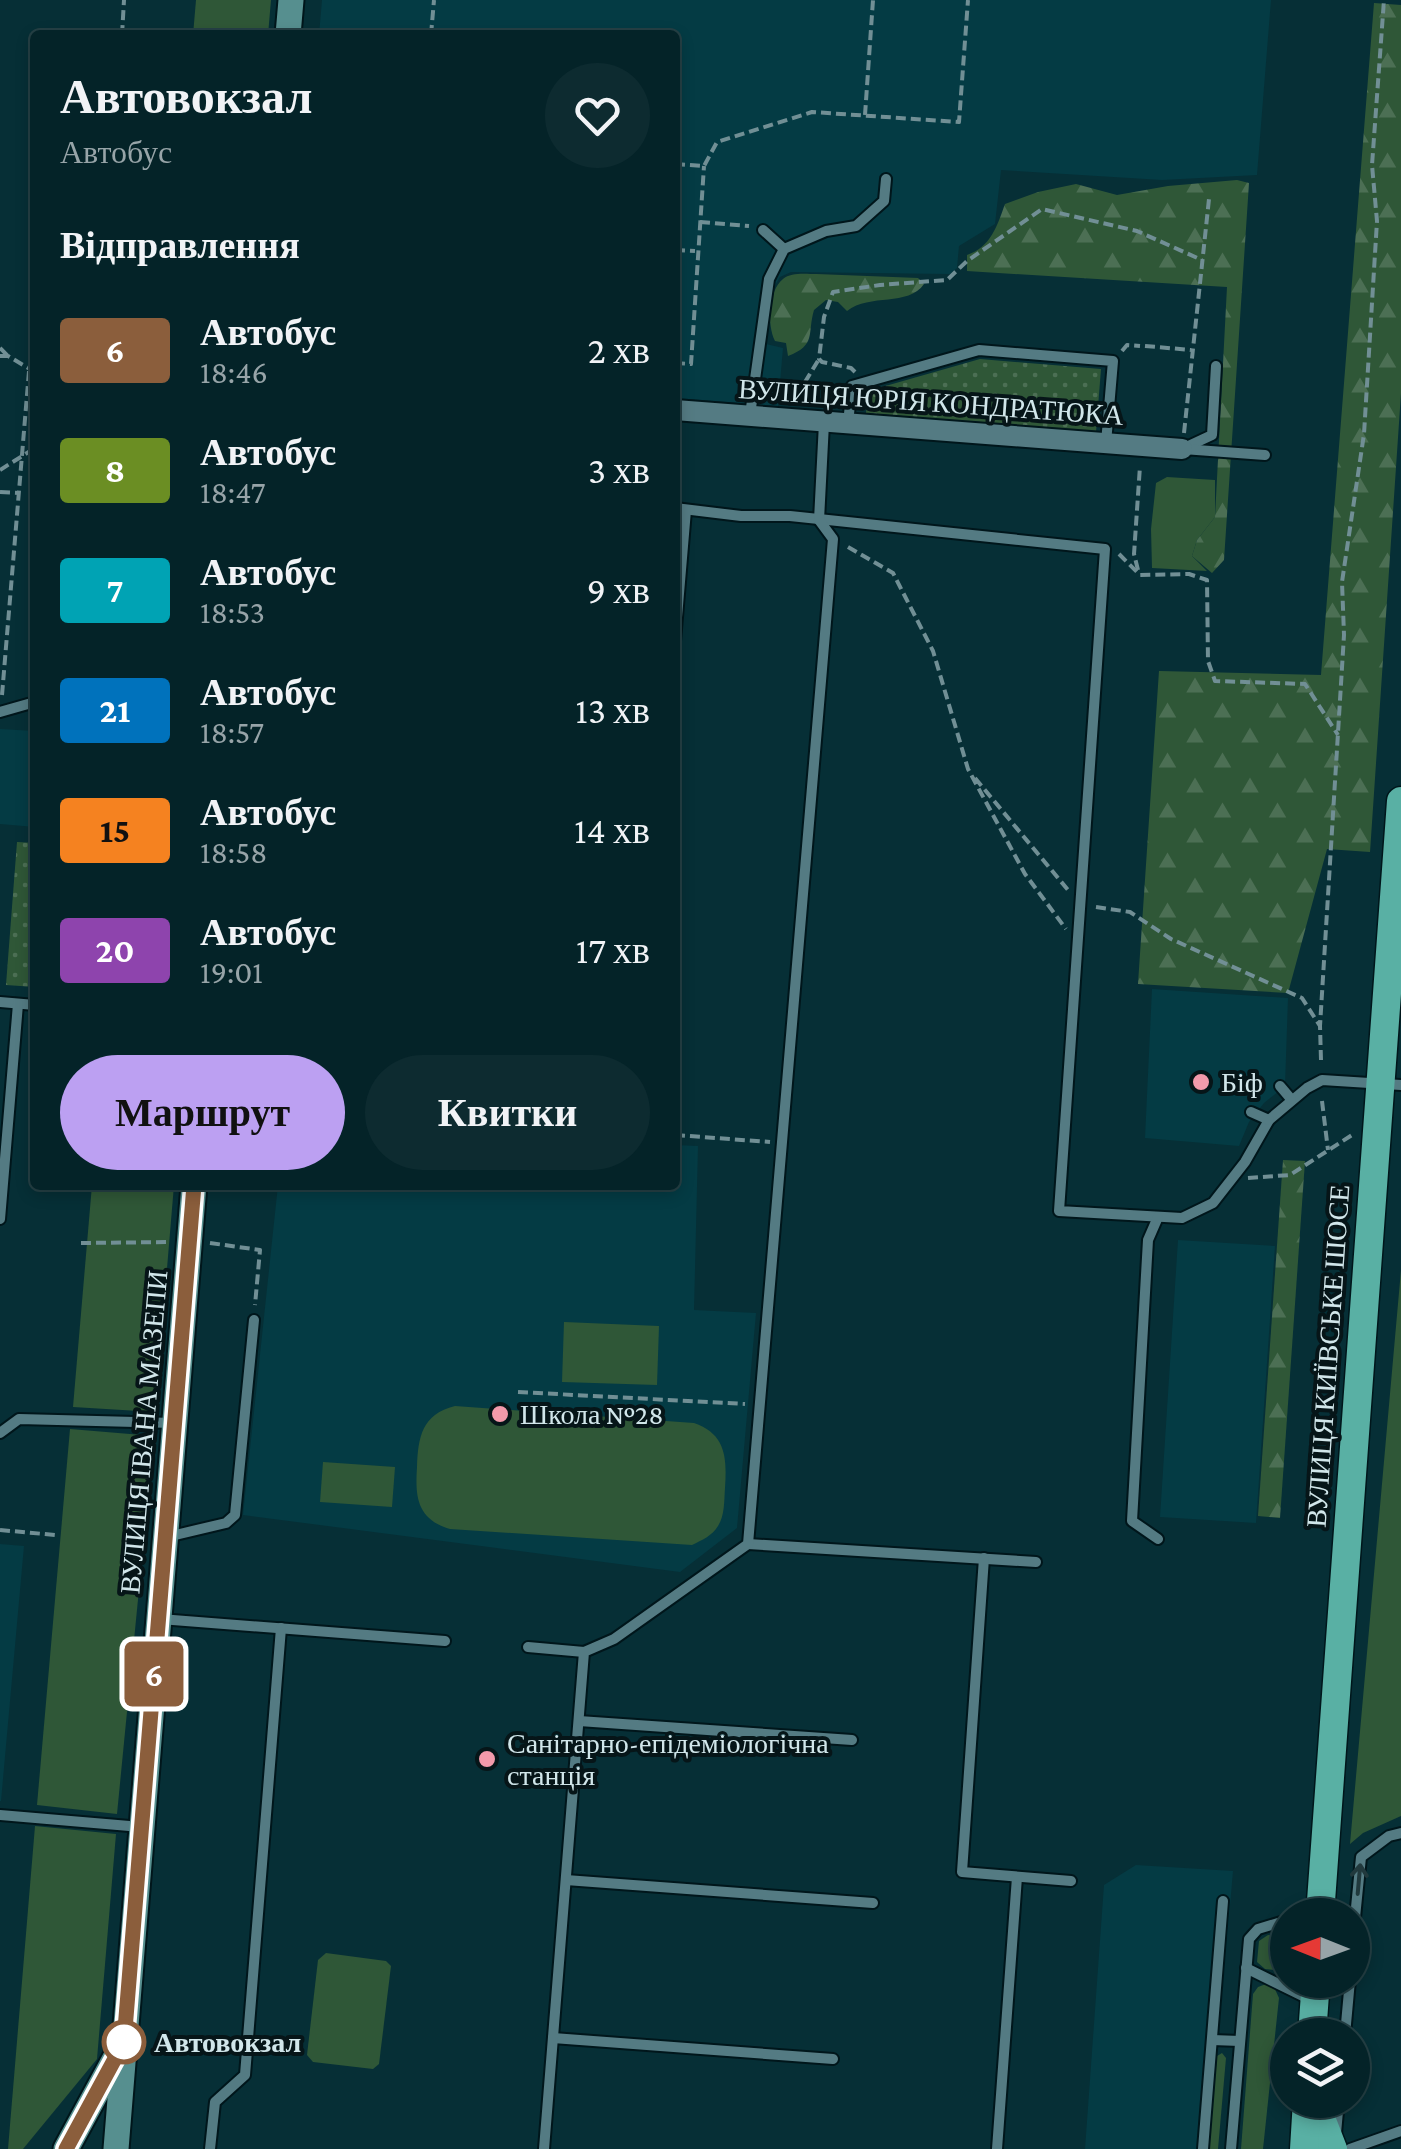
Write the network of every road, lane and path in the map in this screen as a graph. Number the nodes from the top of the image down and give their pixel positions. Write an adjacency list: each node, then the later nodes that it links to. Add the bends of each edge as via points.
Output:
1 (124, 0): 7 (path)
2 (291, 0): 8 (main road)
3 (434, 0): 9 (path)
4 (874, 0): 10 (path)
5 (968, 0): 10 (path, via 958,122)
6 (1384, 0): 53 (path, via 1366,414 1342,582)
7 (122, 30)
8 (288, 30)
9 (431, 30)
10 (865, 115): 12 (path, via 812,112 738,132 717,142)
11 (680, 164): 12 (path)
12 (704, 166): 15 (path)
13 (886, 179): 17 (lane, via 884,201 856,226)
14 (1209, 199): 20 (path)
15 (700, 222): 16 (path); 19 (path)
16 (764, 230): 17 (lane)
17 (784, 249): 34 (lane, via 769,280)
18 (680, 250): 19 (path)
19 (697, 252): 27 (path, via 690,364)
20 (1202, 260): 23 (path); 26 (path, via 1136,231 1042,209 946,280 834,292)
21 (1145, 346): 23 (path)
22 (0, 348): 25 (path)
23 (1192, 350): 39 (path)
24 (0, 356): 25 (path)
25 (8, 356): 29 (path)
26 (819, 359): 30 (path, via 851,368); 32 (path, via 802,387)
27 (680, 363)
28 (1216, 366): 39 (lane, via 1212,435)
29 (30, 370)
30 (862, 383): 36 (lane, via 852,386); 37 (lane, via 979,350 1113,361)
31 (30, 388): 41 (path)
32 (778, 392)
33 (680, 410): 34 (street, ВУЛИЦЯ ЮРІЯ КОНДРАТЮКА)
34 (750, 416): 35 (street, ВУЛИЦЯ ЮРІЯ КОНДРАТЮКА)
35 (824, 423): 36 (street, ВУЛИЦЯ ЮРІЯ КОНДРАТЮКА); 47 (lane)
36 (848, 423): 37 (street, ВУЛИЦЯ ЮРІЯ КОНДРАТЮКА)
37 (1106, 443): 38 (street, ВУЛИЦЯ ЮРІЯ КОНДРАТЮКА)
38 (1142, 445): 39 (street, ВУЛИЦЯ ЮРІЯ КОНДРАТЮКА); 50 (path, via 1134,554)
39 (1182, 448): 42 (lane)
40 (30, 451): 41 (path)
41 (22, 455): 43 (path); 45 (path)
42 (1265, 455)
43 (0, 470)
44 (0, 492): 45 (path)
45 (19, 493): 52 (path)
46 (680, 509): 47 (lane)
47 (819, 520): 48 (lane); 49 (lane)
48 (832, 539): 54 (path, via 893,573 933,651); 72 (lane)
49 (1105, 549): 50 (path); 56 (lane)
50 (1140, 575): 53 (path, via 1207,580 1208,660 1216,680 1305,684)
51 (30, 703): 52 (lane)
52 (0, 712)
53 (1338, 735): 61 (path)
54 (968, 769): 56 (path); 57 (path, via 1025,874)
55 (1401, 801): 63 (highway, ВУЛИЦЯ КИЇВСЬКЕ ШОСЕ)
56 (1080, 904): 57 (lane); 61 (path, via 1130,912 1171,939 1302,998)
57 (1078, 944): 76 (lane, via 1059,1210)
58 (0, 1002): 59 (lane)
59 (18, 1004): 60 (lane); 65 (lane)
60 (30, 1005)
61 (1320, 1026): 62 (path)
62 (1321, 1060)
63 (1391, 1084): 66 (lane, via 1322,1080); 105 (highway, ВУЛИЦЯ КИЇВСЬКЕ ШОСЕ)
64 (1280, 1086): 66 (lane)
65 (6, 1090): 77 (lane)
66 (1291, 1099): 69 (lane)
67 (1322, 1101): 73 (path)
68 (1252, 1112): 69 (lane)
69 (1269, 1120): 74 (lane)
70 (680, 1135): 72 (path)
71 (1352, 1135): 73 (path)
72 (781, 1142): 82 (lane)
73 (1328, 1150): 74 (path, via 1290,1175)
74 (1232, 1179): 76 (lane, via 1212,1203 1182,1218)
75 (194, 1190): 78 (main road, ВУЛИЦЯ ІВАНА МАЗЕПИ)
76 (1158, 1217): 88 (lane, via 1148,1240 1132,1521)
77 (0, 1220)
78 (190, 1242): 79 (path); 80 (path, via 260,1250); 83 (main road, ВУЛИЦЯ ІВАНА МАЗЕПИ)
79 (81, 1243)
80 (254, 1320): 87 (lane, via 235,1515)
81 (518, 1392): 82 (path)
82 (760, 1405): 89 (lane)
83 (175, 1423): 84 (lane, via 19,1419); 87 (main road, ВУЛИЦЯ ІВАНА МАЗЕПИ)
84 (0, 1433)
85 (0, 1530): 86 (path)
86 (56, 1535)
87 (166, 1538): 92 (main road, ВУЛИЦЯ ІВАНА МАЗЕПИ)
88 (1158, 1539)
89 (748, 1544): 90 (lane); 96 (lane, via 614,1639)
90 (984, 1558): 91 (lane); 102 (lane, via 962,1872)
91 (1036, 1562)
92 (159, 1619): 93 (lane); 100 (main road, ВУЛИЦЯ ІВАНА МАЗЕПИ)
93 (281, 1628): 94 (lane); 123 (lane, via 244,2075 215,2102)
94 (446, 1641)
95 (528, 1647): 96 (lane)
96 (584, 1652): 97 (lane)
97 (579, 1721): 98 (lane); 103 (lane)
98 (852, 1740)
99 (0, 1814): 100 (lane)
100 (142, 1827): 114 (main road, ВУЛИЦЯ ІВАНА МАЗЕПИ)
101 (1401, 1833): 106 (lane, one-way to 101, via 1360,1857)
102 (1018, 1877): 104 (lane); 125 (lane)
103 (566, 1880): 108 (lane); 112 (lane)
104 (1071, 1881)
105 (1316, 1898)
106 (1356, 1898)
107 (1223, 1901): 113 (lane)
108 (873, 1903)
109 (1270, 1925): 110 (lane, via 1249,1939)
110 (1246, 1968): 111 (lane); 115 (lane)
111 (1270, 1976)
112 (553, 2038): 116 (lane); 124 (lane)
113 (1212, 2040): 115 (lane); 126 (lane)
114 (124, 2042): 121 (main road, ВУЛИЦЯ ІВАНА МАЗЕПИ); 122 (main road, ВУЛИЦЯ ІВАНА МАЗЕПИ)
115 (1240, 2042): 127 (lane)
116 (833, 2059)
117 (1308, 2118): 128 (highway)
118 (1319, 2118): 129 (highway)
119 (1337, 2118): 129 (lane)
120 (1401, 2131): 130 (lane)
121 (120, 2148)
122 (66, 2149)
123 (210, 2149)
124 (544, 2149)
125 (997, 2149)
126 (1203, 2149)
127 (1231, 2149)
128 (1304, 2149)
129 (1334, 2149)
130 (1350, 2149)

